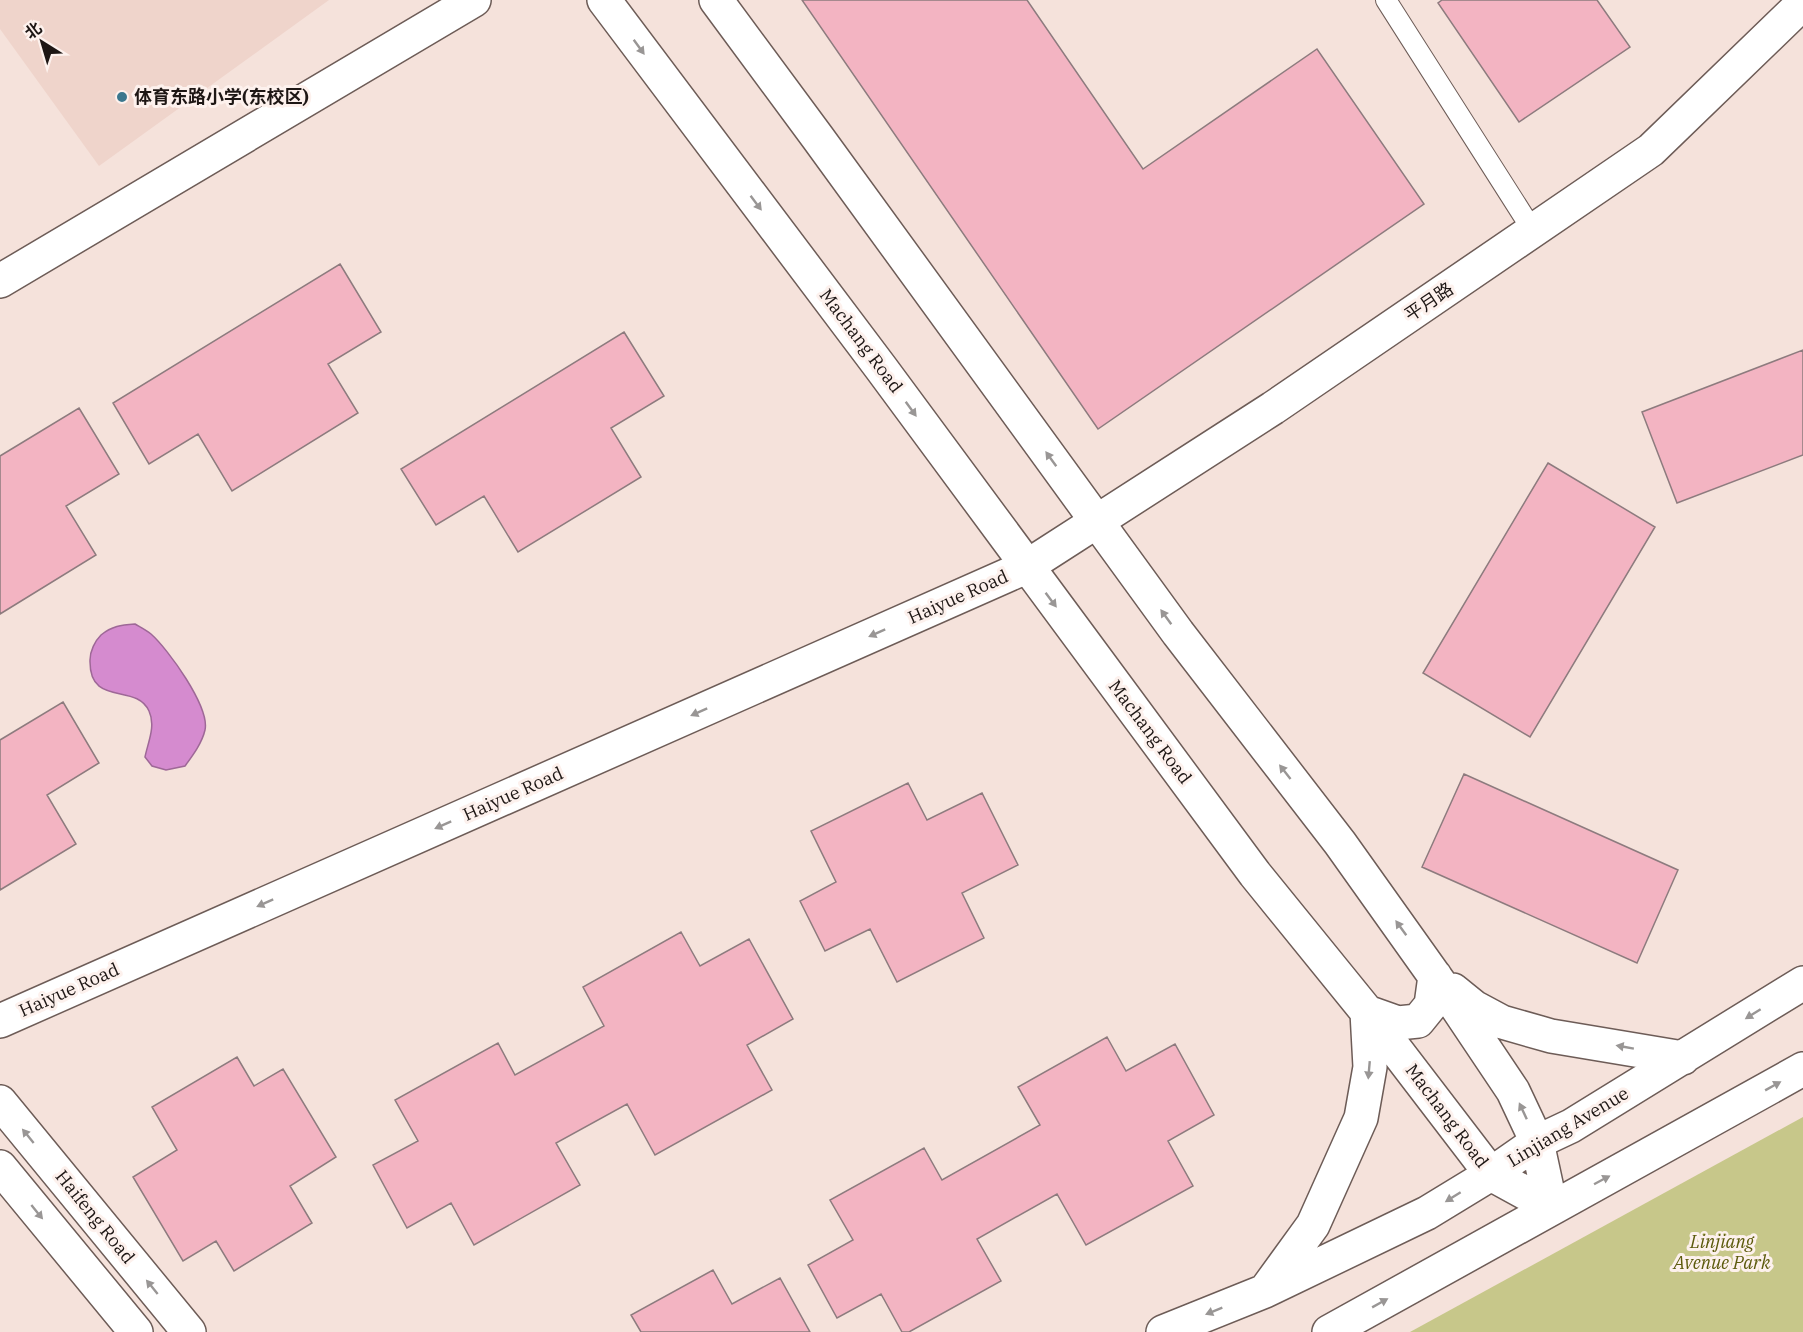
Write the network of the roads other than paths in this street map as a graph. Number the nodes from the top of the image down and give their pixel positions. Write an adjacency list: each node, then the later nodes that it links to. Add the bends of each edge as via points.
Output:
1 (474, 0): 7 (main road)
2 (604, 0): 9 (main road, Machang Road, one-way to 9)
3 (1386, 0): 6 (lane)
4 (720, 1): 8 (main road, one-way to 4)
5 (1803, 3): 6 (main road, 平月路, via 1651,150)
6 (1533, 231): 8 (main road, 平月路, via 1273,408)
7 (0, 281)
8 (1096, 522): 9 (main road, 平月路); 10 (main road, one-way to 8, via 1340,843)
9 (1026, 567): 12 (main road, Machang Road, one-way to 12, via 1255,874); 13 (main road, Haiyue Road, one-way to 13)
10 (1435, 976): 12 (main road, via 1431,1005 1418,1021 1398,1023); 14 (main road, one-way to 10, via 1551,1036 1502,1022 1474,1007); 17 (main road, one-way to 10, via 1513,1090)
11 (1803, 983): 14 (main road, Linjiang Avenue, one-way to 14)
12 (1367, 1012): 19 (main road, Machang Road); 21 (main road, one-way to 21, via 1370,1067 1361,1118 1313,1225)
13 (0, 1021)
14 (1683, 1058): 17 (main road, Linjiang Avenue, via 1571,1126)
15 (1803, 1069): 20 (main road, one-way to 15)
16 (0, 1102): 23 (main road, Haifeng Road, one-way to 16)
17 (1537, 1142): 19 (main road, Linjiang Avenue); 20 (main road)
18 (0, 1167): 22 (main road, one-way to 22)
19 (1491, 1174): 20 (main road, Machang Road); 21 (main road, Linjiang Avenue, one-way to 21, via 1427,1213)
20 (1551, 1207): 25 (main road, one-way to 20)
21 (1265, 1291): 24 (main road, Linjiang Avenue, one-way to 24)
22 (136, 1332)
23 (189, 1332)
24 (1163, 1332)
25 (1329, 1332)

